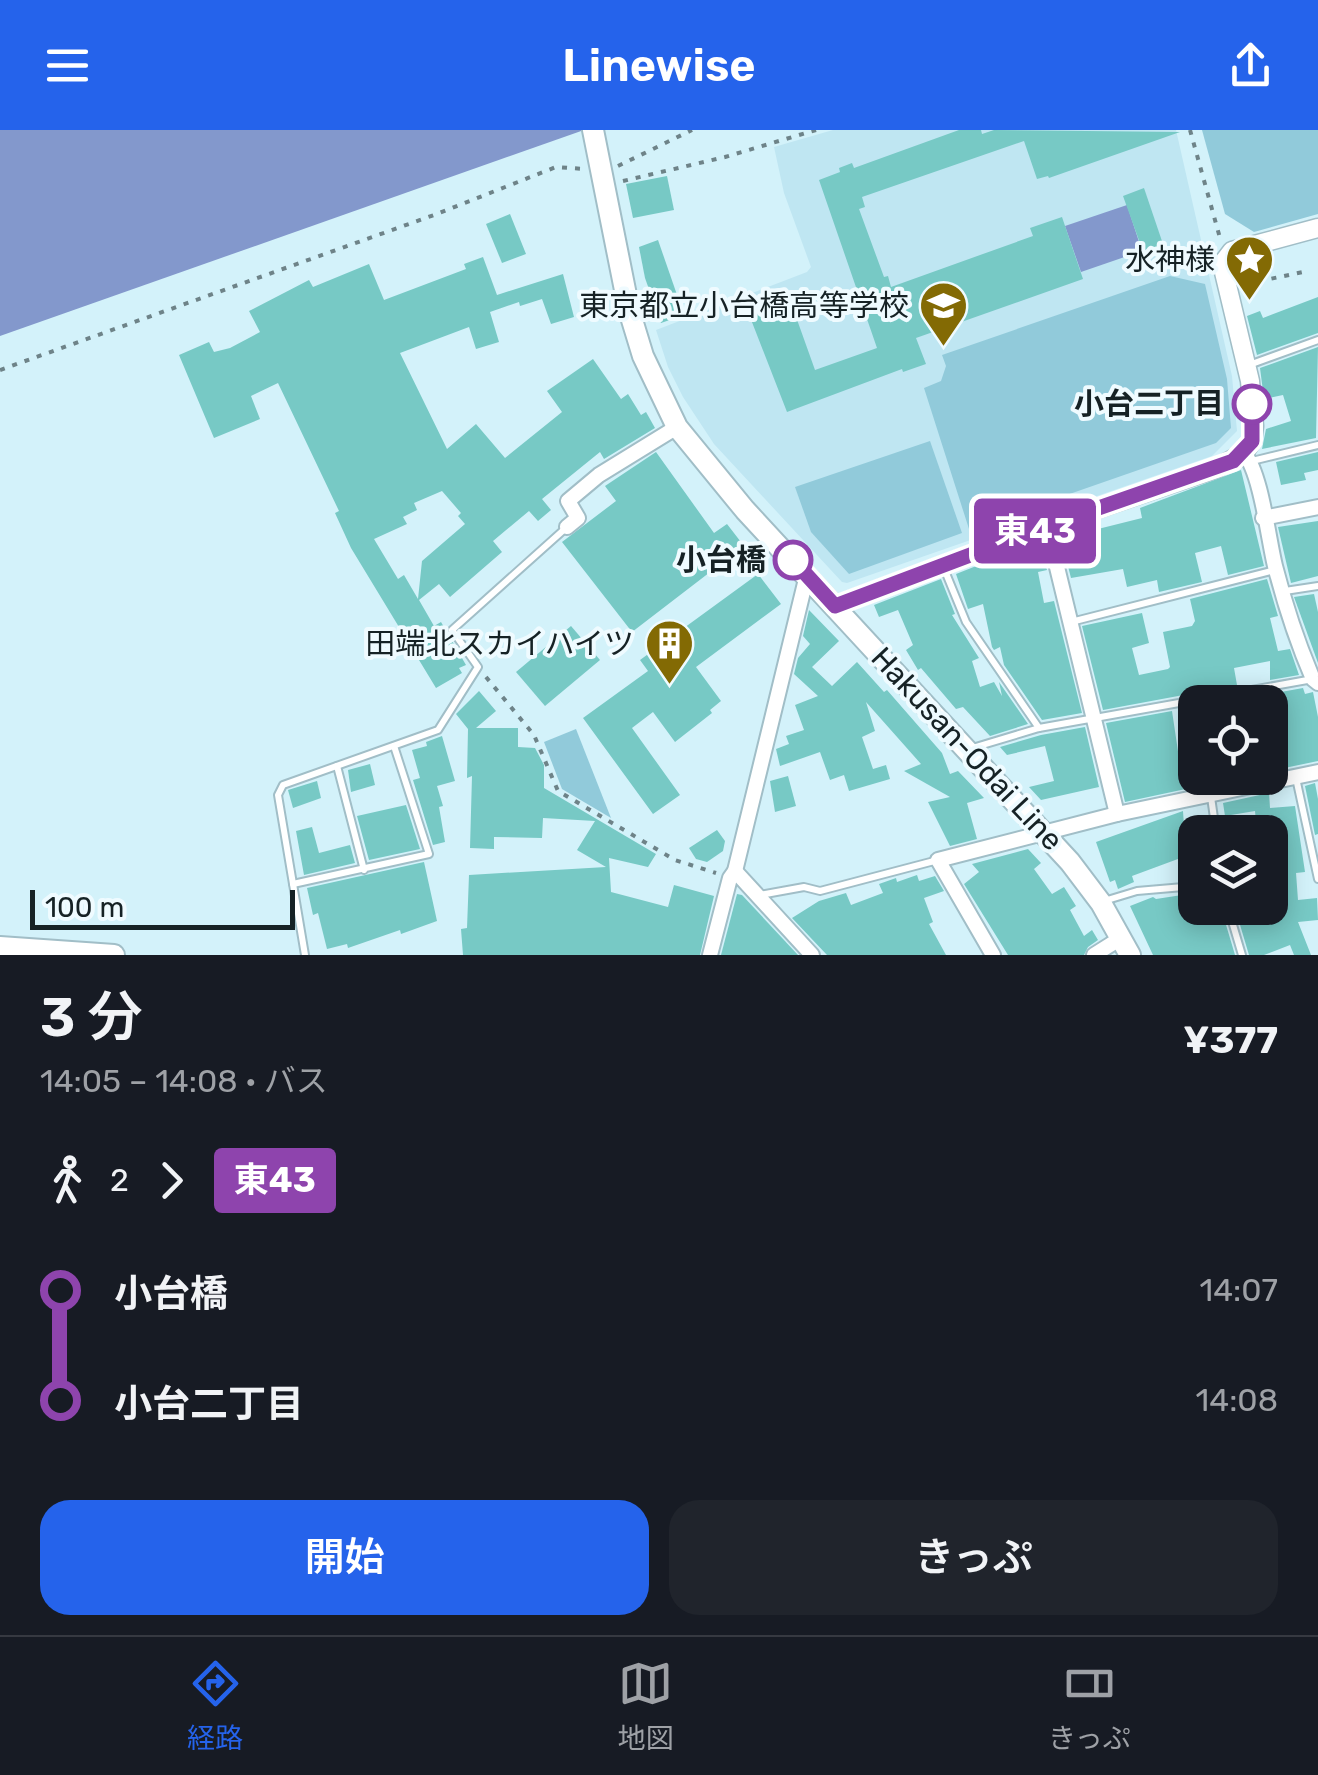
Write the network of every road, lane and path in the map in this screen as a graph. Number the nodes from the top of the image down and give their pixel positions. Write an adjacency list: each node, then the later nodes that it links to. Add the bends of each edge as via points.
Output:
1 (593, 130): 5 (main road, Hakusan-Odai Line)
2 (692, 130): 5 (path)
3 (816, 130): 6 (path)
4 (1190, 130): 8 (path)
5 (601, 171): 13 (path, via 556,168); 14 (main road, Hakusan-Odai Line, via 643,356)
6 (619, 182)
7 (1318, 228): 8 (street)
8 (1225, 257): 10 (street)
9 (1303, 272): 10 (path)
10 (1227, 288): 12 (street)
11 (1318, 340): 12 (lane)
12 (1247, 366): 16 (street, via 1254,426)
13 (0, 370)
14 (677, 427): 20 (street, via 568,501 578,518); 23 (main road, Hakusan-Odai Line)
15 (1318, 445): 16 (lane)
16 (1248, 457): 18 (street); 19 (street)
17 (1318, 507): 18 (street)
18 (1264, 518): 22 (street)
19 (1047, 526): 21 (street); 27 (street)
20 (566, 527): 28 (lane, via 452,630)
21 (942, 564): 26 (street); 31 (lane, via 966,622)
22 (1276, 570): 25 (street); 27 (lane)
23 (807, 575): 26 (main road, Hakusan-Odai Line); 45 (street)
24 (1318, 586): 25 (lane)
25 (1282, 592): 29 (street)
26 (835, 606): 33 (main road, Hakusan-Odai Line)
27 (1072, 622): 30 (street)
28 (478, 668): 32 (lane, via 438,730); 45 (path, via 534,735 558,791 675,860)
29 (1316, 681): 30 (lane)
30 (1094, 718): 31 (lane); 38 (street)
31 (1039, 728): 33 (lane)
32 (394, 746): 34 (lane); 44 (lane, via 428,854)
33 (968, 749): 41 (main road, Hakusan-Odai Line)
34 (337, 766): 44 (lane); 47 (lane, via 282,785 278,795)
35 (1318, 772): 36 (street)
36 (1295, 777): 37 (street); 42 (lane)
37 (1211, 796): 38 (street); 39 (lane)
38 (1117, 814): 41 (street)
39 (1214, 815)
40 (1318, 830): 42 (lane)
41 (1044, 832): 43 (street); 50 (main road, Hakusan-Odai Line)
42 (1309, 832): 46 (lane)
43 (938, 860): 49 (lane, via 820,890); 58 (street)
44 (364, 870): 47 (lane)
45 (733, 874): 49 (street); 56 (street)
46 (1318, 880)
47 (293, 884): 55 (lane)
48 (1178, 887): 50 (lane, via 1137,890)
49 (759, 896): 57 (street)
50 (1101, 903): 52 (main road, Hakusan-Odai Line)
51 (1233, 925): 60 (lane)
52 (1126, 946): 59 (street)
53 (0, 947): 54 (main road)
54 (114, 955)
55 (305, 955)
56 (710, 955)
57 (812, 955)
58 (993, 955)
59 (1094, 955)
60 (1242, 955)

